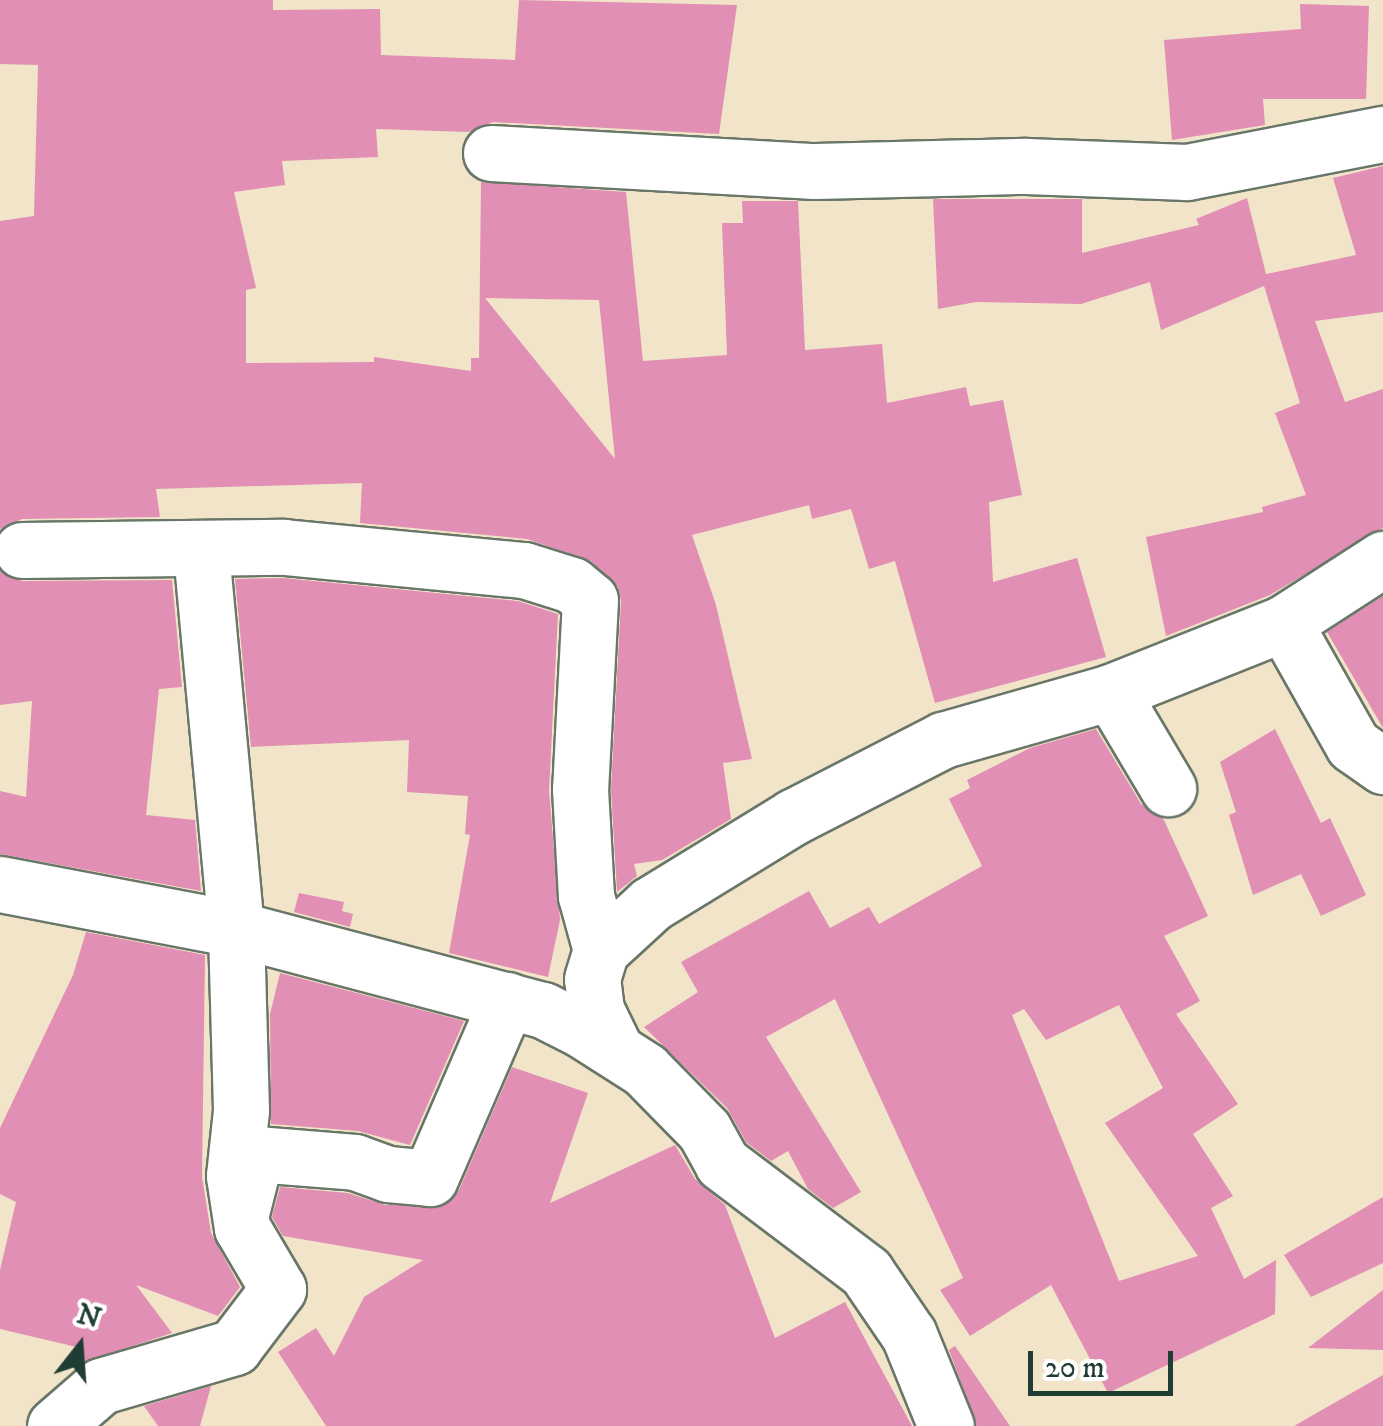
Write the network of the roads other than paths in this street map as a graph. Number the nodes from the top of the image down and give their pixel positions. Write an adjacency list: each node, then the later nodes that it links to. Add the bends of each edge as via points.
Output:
1 (1383, 134): 2 (street, via 1187,172 1026,166 816,171)
2 (492, 153)
3 (201, 549): 4 (street); 11 (street); 12 (street, via 284,547 524,570 572,585 590,600 580,789 586,896)
4 (22, 550)
5 (1383, 558): 6 (street)
6 (1284, 623): 7 (street); 8 (street, via 1353,745)
7 (1111, 692): 9 (street); 12 (street, via 942,740 714,865 651,904)
8 (1383, 766)
9 (1168, 788)
10 (0, 884): 11 (street)
11 (236, 929): 13 (street); 15 (street, via 241,1110 234,1176 242,1228)
12 (601, 950): 14 (street, via 592,979 596,1010)
13 (507, 1000): 14 (street, via 543,1010); 15 (street, via 430,1178 355,1162 256,1154 242,1214)
14 (615, 1049): 17 (street, via 704,1130 722,1163 866,1272 909,1335)
15 (278, 1288): 16 (street, via 234,1347 101,1386)
16 (55, 1426)
17 (946, 1426)

